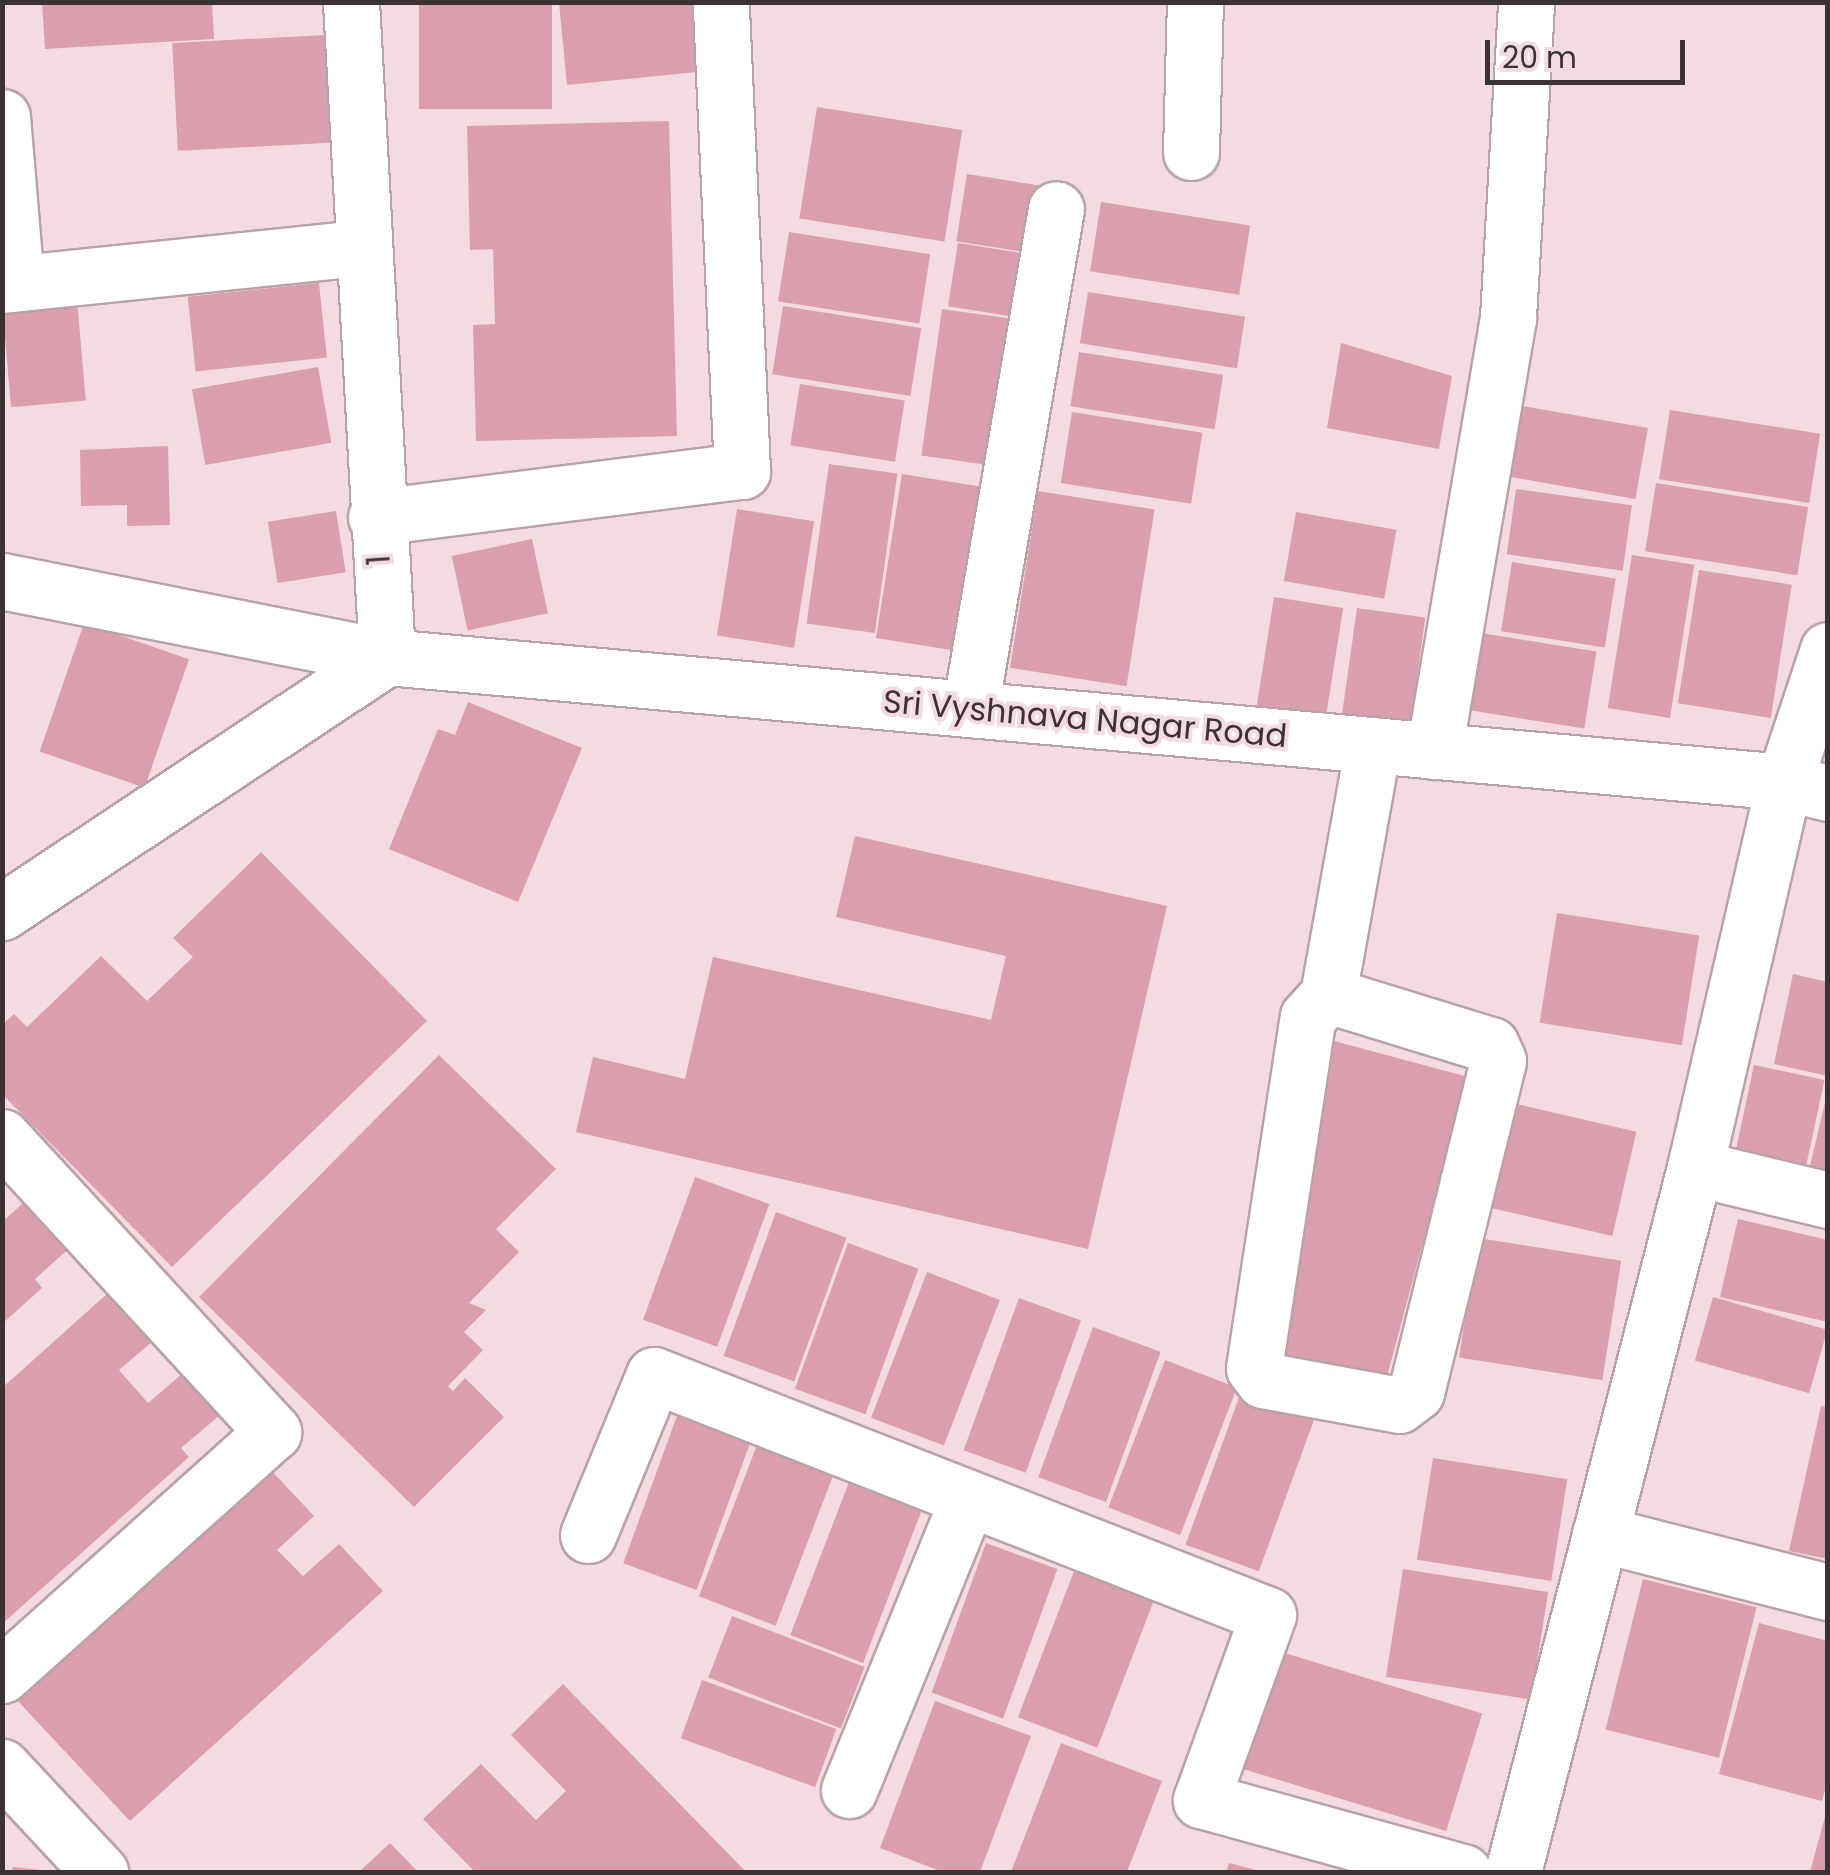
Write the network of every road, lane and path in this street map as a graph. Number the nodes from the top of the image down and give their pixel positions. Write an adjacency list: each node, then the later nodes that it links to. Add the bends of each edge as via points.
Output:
1 (352, 2): 8 (street, 1)
2 (721, 2): 10 (street, via 742,471)
3 (1195, 2): 6 (street)
4 (1526, 2): 17 (street, via 1508,316)
5 (2, 117): 9 (street)
6 (1191, 152)
7 (1056, 208): 15 (street)
8 (362, 248): 9 (street); 10 (street, 1)
9 (9, 284)
10 (376, 518): 14 (street, 1)
11 (2, 550): 12 (street)
12 (24, 586): 14 (street, Sri Vyshnava Nagar Road)
13 (1828, 650): 18 (street)
14 (387, 658): 15 (street, Sri Vyshnava Nagar Road); 19 (street)
15 (970, 709): 16 (street, Sri Vyshnava Nagar Road)
16 (1372, 745): 17 (street, Sri Vyshnava Nagar Road); 20 (street)
17 (1434, 751): 18 (street, Sri Vyshnava Nagar Road)
18 (1806, 788): 22 (street)
19 (2, 912)
20 (1328, 996): 20 (street, via 1308,1016 1254,1368 1264,1380 1399,1404 1416,1392 1498,1061 1492,1045)
21 (2, 1137): 28 (street, via 272,1432)
22 (1695, 1168): 23 (street); 25 (street)
23 (1828, 1200)
24 (968, 1499): 26 (street, via 654,1374); 30 (street); 32 (street, via 1268,1616 1201,1800)
25 (1600, 1534): 27 (street); 33 (street)
26 (588, 1535)
27 (1828, 1592)
28 (2, 1675)
29 (2, 1767): 31 (street)
30 (849, 1790)
31 (100, 1872)
32 (1463, 1872)
33 (1513, 1872)

